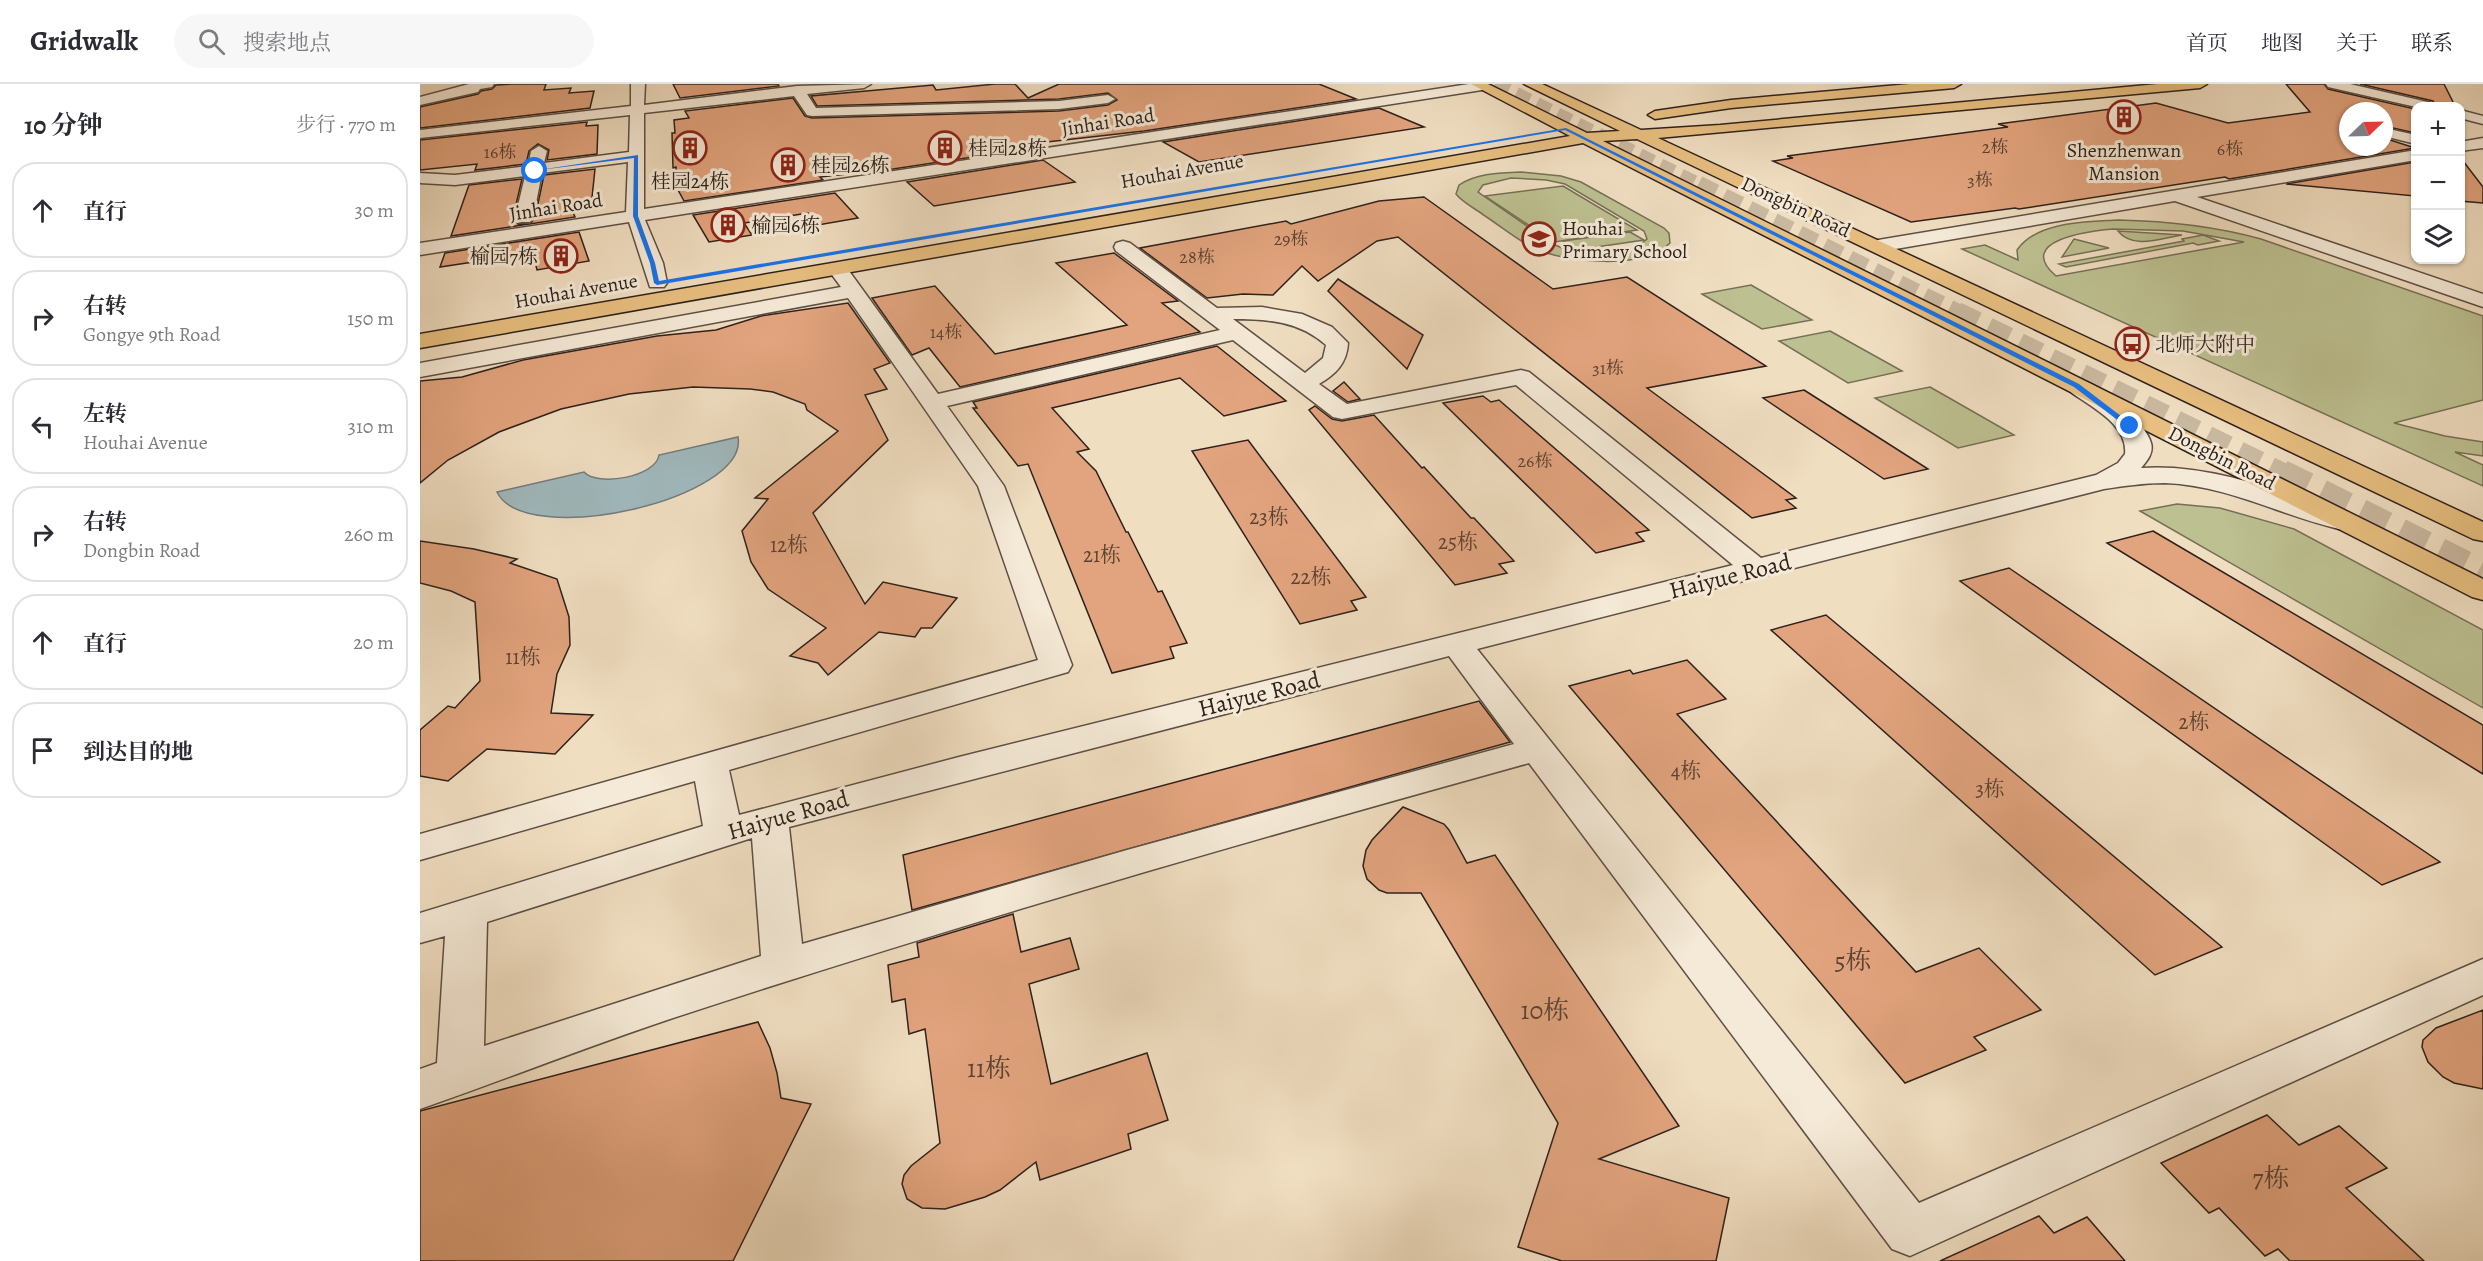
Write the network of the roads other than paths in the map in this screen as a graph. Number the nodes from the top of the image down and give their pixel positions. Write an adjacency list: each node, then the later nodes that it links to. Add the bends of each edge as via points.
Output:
1 (487, 84): 13 (street)
2 (638, 84): 16 (street)
3 (864, 84): 10 (street)
4 (1400, 84): 11 (street)
5 (1531, 84): 18 (main road, Dongbin Road)
6 (1954, 84): 18 (main road, Houhai Avenue)
7 (2200, 84): 23 (main road, Houhai Avenue)
8 (2333, 84): 14 (street)
9 (1480, 85): 11 (street, Jinhai Road); 15 (main road, Dongbin Road)
10 (795, 88): 12 (street, via 812,112 1059,105); 16 (street)
11 (1421, 95): 28 (street, Jinhai Road)
12 (1111, 97)
13 (420, 101)
14 (2411, 102)
15 (1525, 107): 21 (main road, via 1527,116); 25 (main road, Dongbin Road)
16 (638, 110): 19 (street); 34 (street)
17 (2465, 115): 20 (street)
18 (1616, 117): 25 (main road, Houhai Avenue); 26 (main road, Dongbin Road)
19 (546, 120): 24 (street); 37 (street)
20 (2483, 120)
21 (1519, 124)
22 (1137, 126): 28 (street)
23 (1692, 131): 26 (main road, Houhai Avenue); 33 (main road, via 1677,141 1676,147)
24 (420, 134)
25 (1575, 134): 26 (main road, Houhai Avenue); 32 (main road, Houhai Avenue); 36 (main road, Dongbin Road); 46 (main road, Houhai Avenue, via 1479,142)
26 (1640, 134): 33 (main road, Dongbin Road)
27 (2393, 134): 29 (street)
28 (1149, 137): 40 (street, Jinhai Road)
29 (2411, 139)
30 (2483, 143): 31 (street)
31 (2465, 146)
32 (1504, 152): 36 (main road, via 1570,150); 45 (main road, Houhai Avenue)
33 (1684, 155): 42 (main road, Dongbin Road)
34 (637, 156): 37 (street); 40 (street)
35 (2411, 156): 39 (street)
36 (1623, 159): 54 (main road, Dongbin Road)
37 (535, 171): 38 (street, via 455,180); 41 (street)
38 (420, 178)
39 (2176, 195): 42 (street); 47 (street)
40 (635, 216): 44 (street, Jinhai Road); 46 (street)
41 (524, 218)
42 (1878, 246): 58 (main road, Dongbin Road)
43 (1123, 247): 48 (street)
44 (420, 249)
45 (845, 279): 51 (main road, Houhai Avenue); 52 (street); 55 (street)
46 (657, 283): 49 (main road, Houhai Avenue)
47 (2483, 301)
48 (1212, 314): 50 (street); 53 (street, via 1277,315 1326,330 1337,343 1337,357 1326,371)
49 (420, 324)
50 (1236, 333): 53 (street); 55 (street)
51 (420, 341)
52 (420, 370)
53 (1303, 383): 59 (street, via 1342,412 1521,377)
54 (2076, 385): 56 (street, via 2130,426 2140,441 2140,453 2130,466); 57 (main road, Dongbin Road)
55 (932, 402): 63 (street, via 992,486 1056,665)
56 (2104, 481): 57 (street, via 2148,476 2198,480 2246,490); 59 (street, Haiyue Road)
57 (2361, 528): 60 (main road, Dongbin Road)
58 (2483, 533)
59 (1756, 569): 61 (street, Haiyue Road)
60 (2483, 591)
61 (1457, 645): 62 (street); 64 (street, Haiyue Road)
62 (1537, 749): 69 (street, via 1135,859); 70 (street, via 1910,1232)
63 (710, 764): 65 (street); 66 (street)
64 (769, 819): 65 (street, Haiyue Road); 69 (street)
65 (723, 833): 67 (street, Haiyue Road)
66 (420, 847)
67 (467, 913): 68 (street, Haiyue Road); 71 (street)
68 (420, 928)
69 (783, 966): 71 (street)
70 (2483, 976)
71 (460, 1074): 72 (street)
72 (420, 1089)

